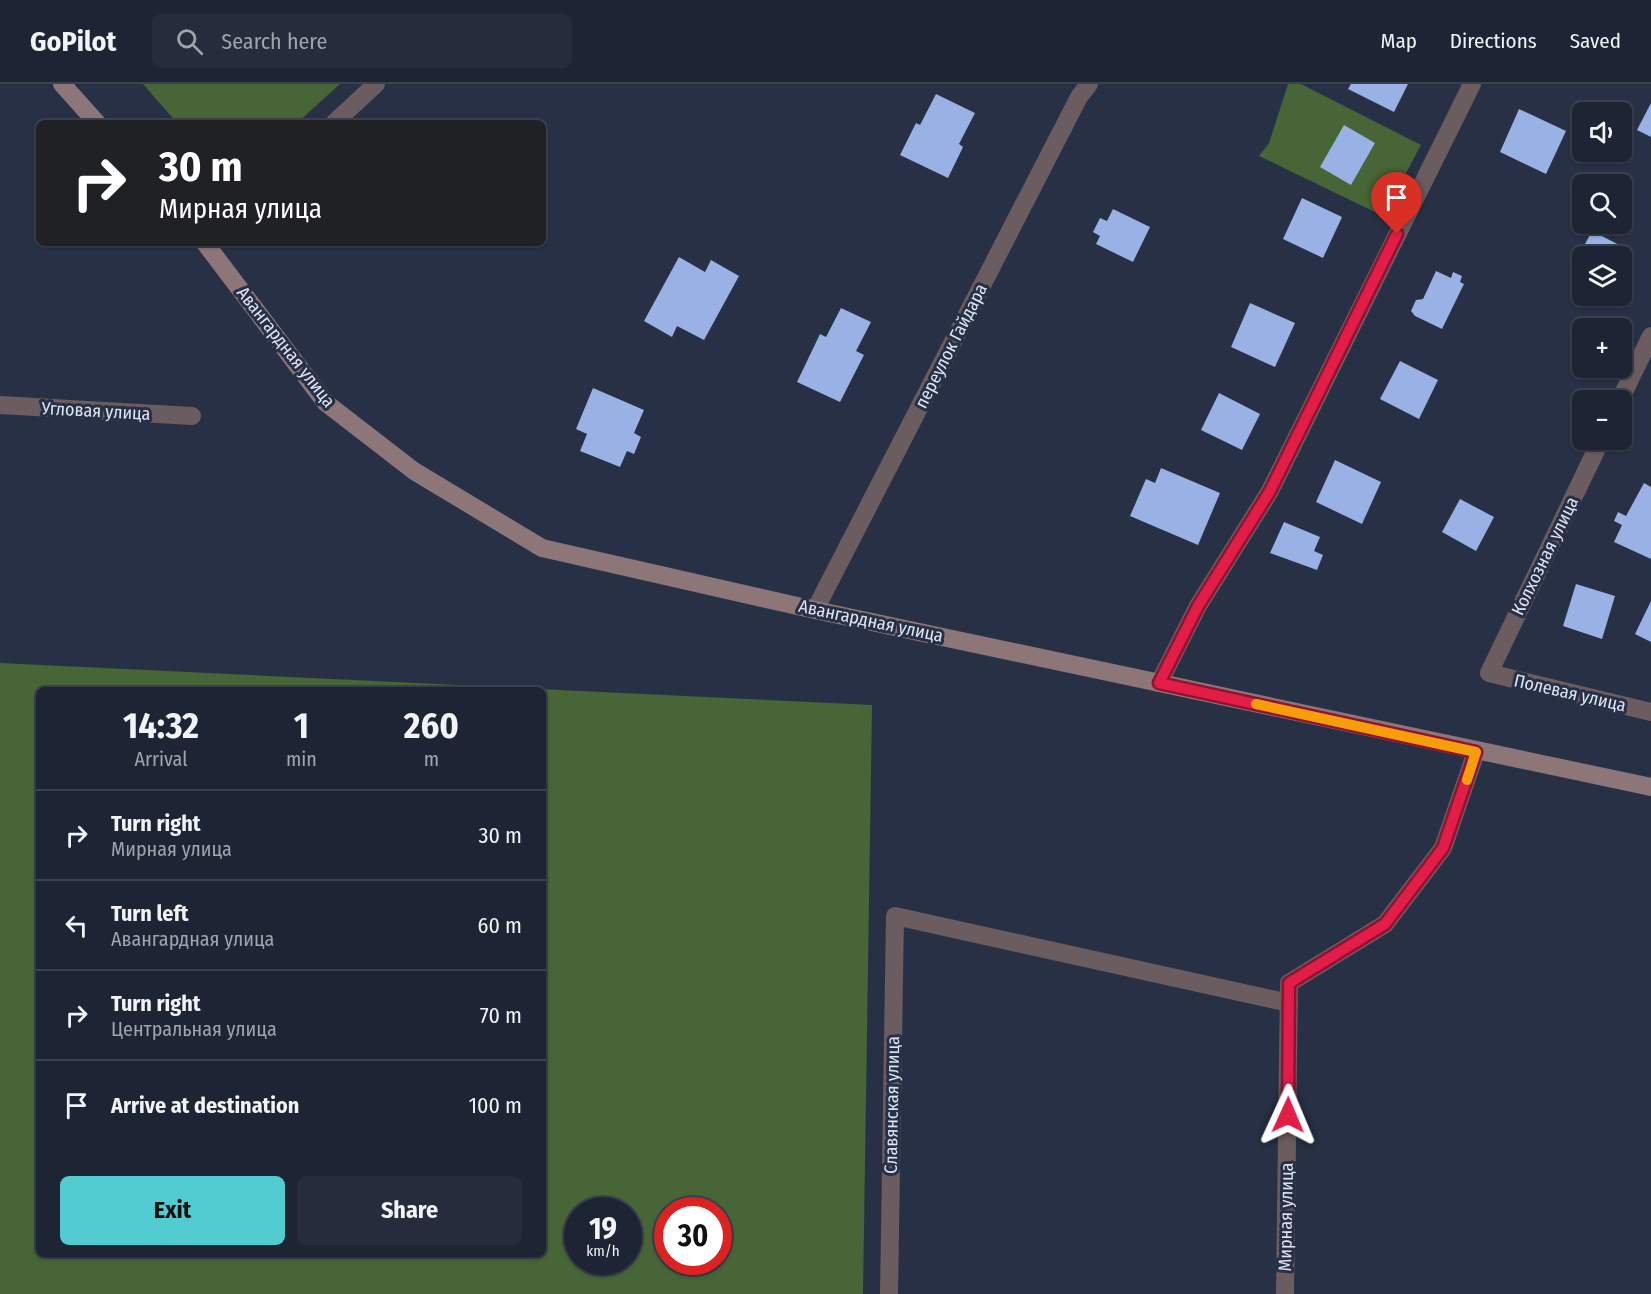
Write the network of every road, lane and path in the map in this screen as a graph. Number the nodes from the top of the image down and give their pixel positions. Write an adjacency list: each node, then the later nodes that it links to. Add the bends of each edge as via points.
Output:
1 (62, 84): 5 (main road)
2 (376, 84): 6 (street)
3 (1089, 84): 13 (street, переулок Гайдара)
4 (1472, 84): 15 (street, via 1270,491 1198,606)
5 (94, 120)
6 (337, 120)
7 (207, 246): 13 (main road, Авангардная улица, via 326,403 414,471 542,548)
8 (1651, 336): 9 (street)
9 (1625, 390)
10 (0, 405): 11 (street, Угловая улица)
11 (192, 416)
12 (1596, 450): 14 (street, Колхозная улица)
13 (815, 609): 15 (main road, Авангардная улица)
14 (1489, 673): 16 (street, Полевая улица)
15 (1159, 683): 17 (main road, Авангардная улица)
16 (1651, 712)
17 (1476, 752): 18 (main road, Авангардная улица); 19 (street, Мирная улица, via 1443,848 1385,924 1289,983)
18 (1651, 788)
19 (1289, 1003): 20 (street, Славянская улица, via 895,916); 21 (street, Мирная улица)
20 (889, 1294)
21 (1285, 1294)

